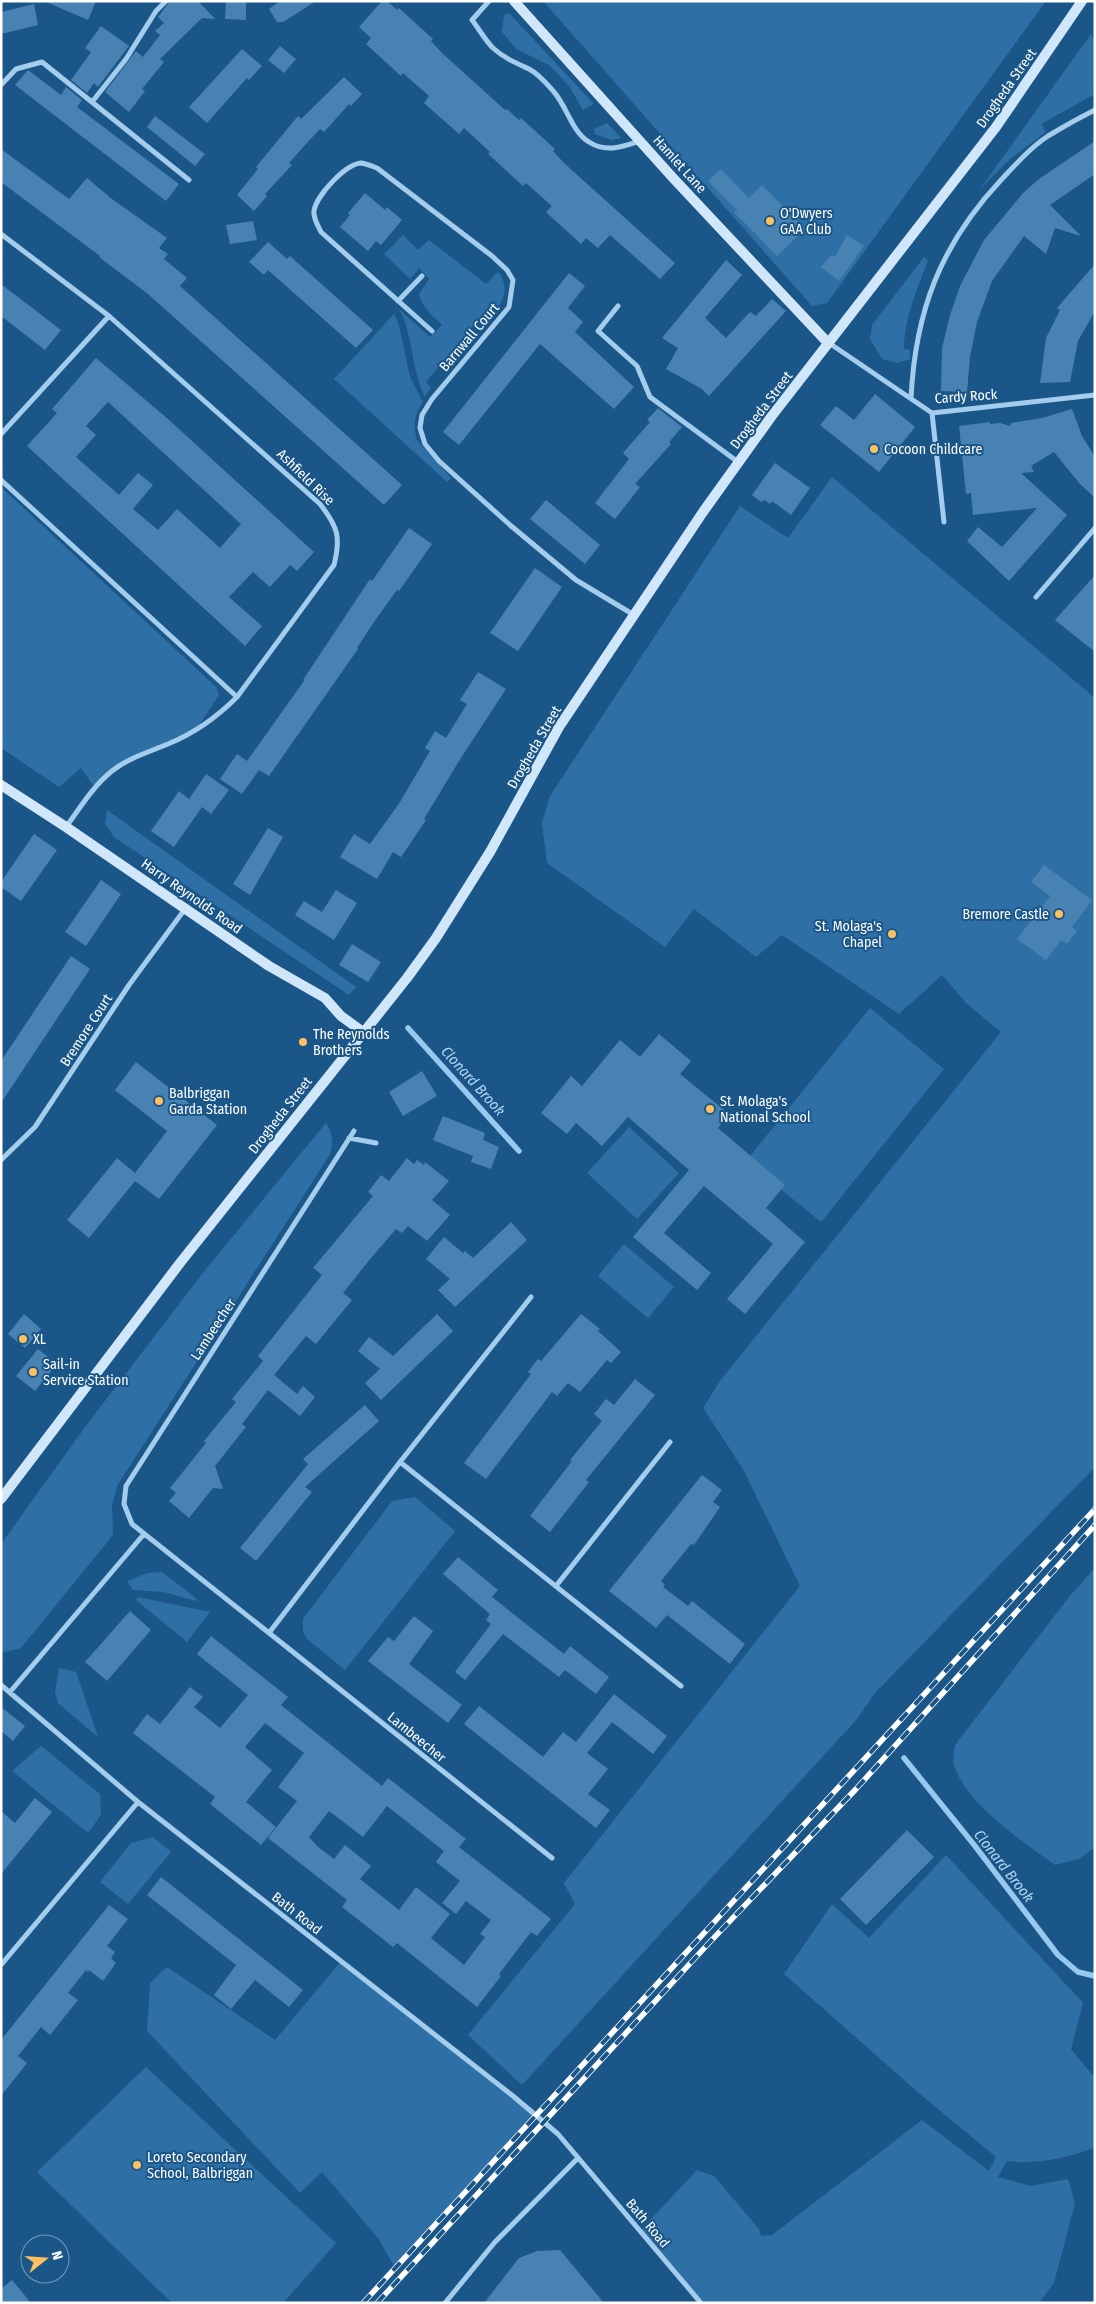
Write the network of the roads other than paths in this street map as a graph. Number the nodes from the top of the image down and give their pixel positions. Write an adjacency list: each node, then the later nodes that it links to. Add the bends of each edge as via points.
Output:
1 (166, 1): 6 (street)
2 (489, 1): 8 (street, via 472,20 492,47 543,80 587,142 603,149 618,148)
3 (514, 1): 8 (main road, Hamlet Lane)
4 (1082, 1): 16 (main road, Drogheda Street, via 996,127)
5 (1, 85): 6 (street, via 16,69 42,62)
6 (92, 102): 9 (street)
7 (1095, 110): 18 (street, via 1048,136 1022,156 977,205 948,249 926,304 912,374)
8 (640, 140): 16 (main road, Hamlet Lane)
9 (189, 180)
10 (1, 234): 14 (street, Ashfield Rise)
11 (422, 276): 12 (street)
12 (398, 301): 15 (street, Barnwall Court); 26 (street, Barnwall Court, via 321,232 315,221 314,211 320,197 338,175 361,163 377,168 492,256 513,280 509,307 422,415 420,428 425,444 457,478 576,580)
13 (618, 306): 21 (street, via 598,331 637,366 650,397)
14 (109, 316): 20 (street); 27 (street, Ashfield Rise, via 320,504 333,520 339,547 334,565)
15 (432, 331)
16 (828, 343): 18 (street, Cardy Rock); 21 (main road, Drogheda Street)
17 (1095, 394): 19 (street, Cardy Rock)
18 (911, 399): 19 (street, Cardy Rock)
19 (932, 413): 23 (street)
20 (1, 434)
21 (738, 462): 26 (main road, Drogheda Street)
22 (1, 480): 27 (street)
23 (944, 522)
24 (1095, 528): 25 (street)
25 (1036, 597)
26 (634, 615): 31 (main road, Drogheda Street, via 559,728 490,852 436,938)
27 (237, 697): 29 (street, Ashfield Rise, via 219,715 195,731 113,770 94,788)
28 (2, 787): 29 (main road, Harry Reynolds Road)
29 (66, 827): 30 (main road, Harry Reynolds Road)
30 (186, 908): 31 (main road, Harry Reynolds Road, via 269,966 325,998 341,1016); 35 (street, Bremore Court, via 129,985 35,1127)
31 (363, 1032): 39 (main road, Drogheda Street, via 180,1263)
32 (354, 1131): 33 (street, Lambeecher)
33 (349, 1138): 34 (street); 40 (street, Lambeecher, via 126,1486 124,1504 128,1516)
34 (376, 1143)
35 (1, 1160)
36 (531, 1297): 38 (street)
37 (670, 1442): 41 (street)
38 (400, 1462): 41 (street); 42 (street)
39 (1, 1499)
40 (144, 1534): 42 (street, Lambeecher); 45 (street)
41 (556, 1586): 44 (street)
42 (269, 1633): 47 (street, Lambeecher)
43 (1, 1685): 45 (street, Bath Road)
44 (681, 1686)
45 (10, 1692): 46 (street, Bath Road)
46 (138, 1802): 48 (street); 49 (street, Bath Road, via 513,2096 558,2134)
47 (552, 1858)
48 (1, 1965)
49 (578, 2158): 50 (street, via 495,2242); 51 (street, Bath Road)
50 (445, 2303)
51 (701, 2303)

